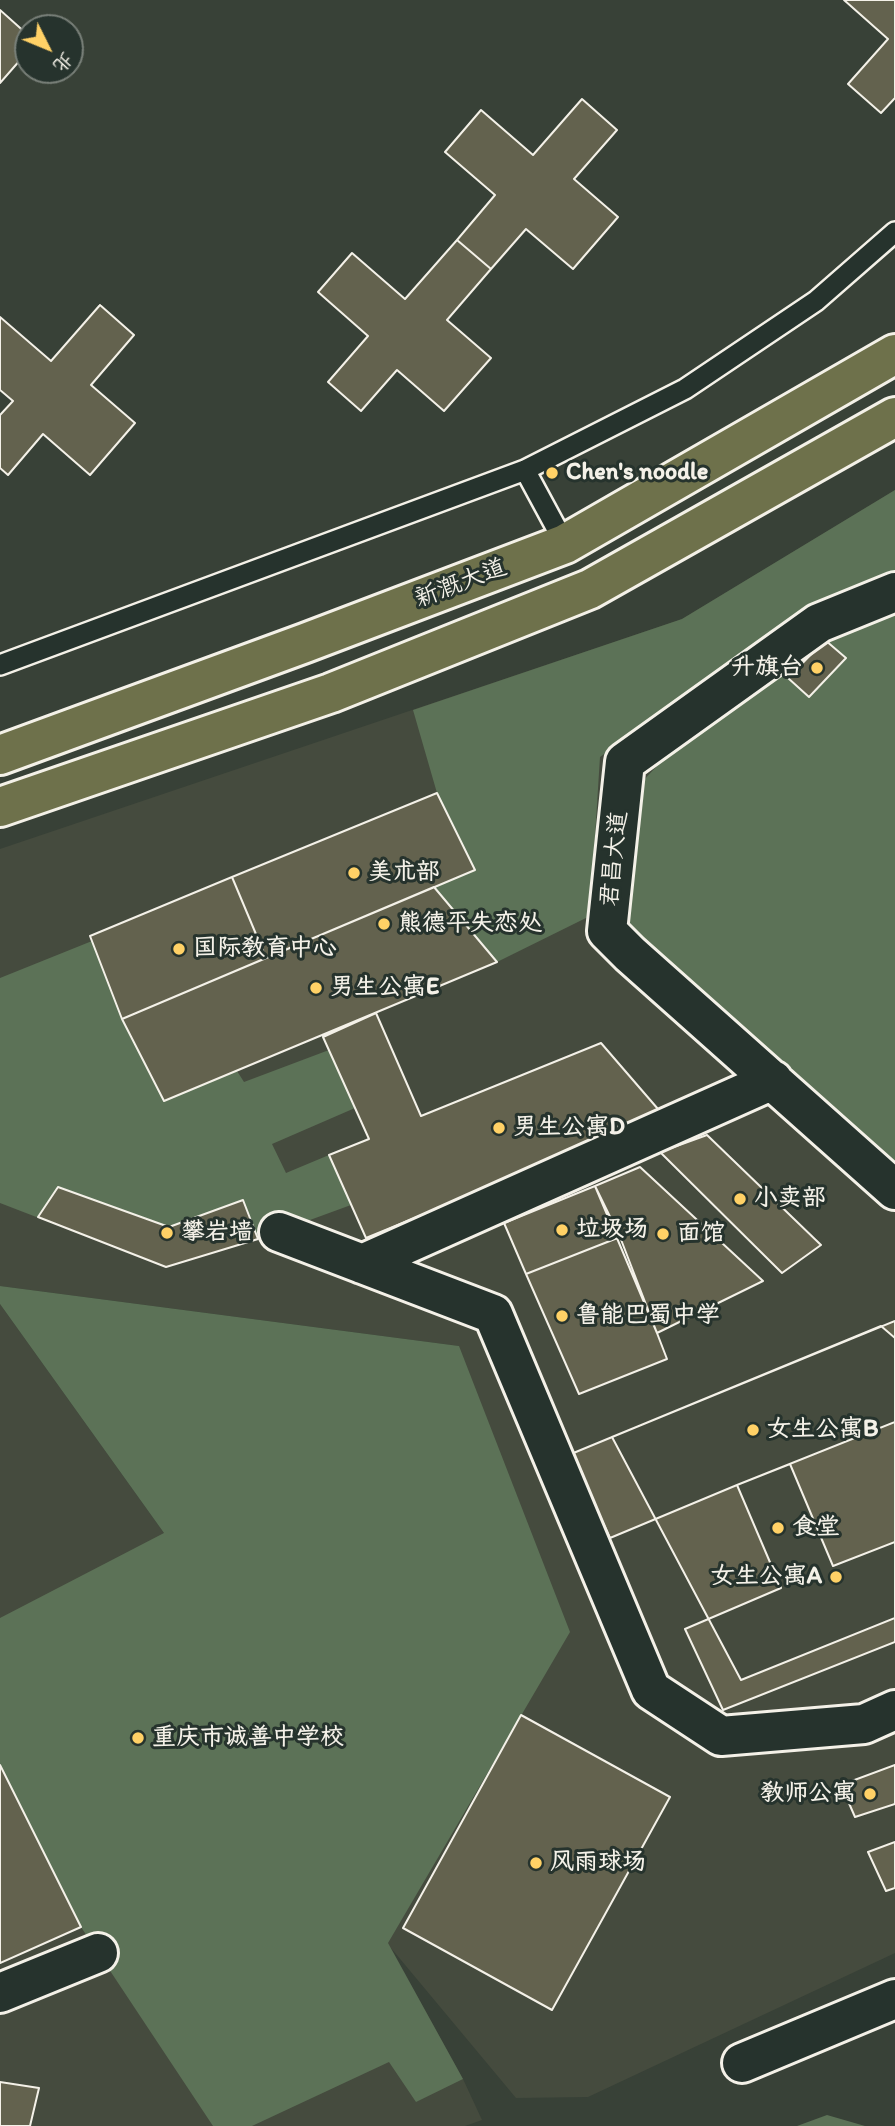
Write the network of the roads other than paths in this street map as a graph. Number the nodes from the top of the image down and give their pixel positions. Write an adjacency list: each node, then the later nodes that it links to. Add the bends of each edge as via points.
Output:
1 (895, 232): 4 (lane, via 816,301 685,389)
2 (895, 354): 5 (main road, 新溉大道)
3 (895, 416): 9 (main road, via 590,589 331,693)
4 (525, 470): 5 (lane); 7 (lane)
5 (565, 544): 8 (main road, 新溉大道)
6 (895, 593): 10 (street, 君昌大道, via 819,623 625,762 607,931)
7 (0, 665)
8 (0, 755)
9 (0, 807)
10 (773, 1080): 11 (street, 君昌大道); 13 (street)
11 (895, 1191)
12 (279, 1232): 13 (street)
13 (362, 1264): 14 (street, via 493,1314 650,1690 721,1736 864,1724)
14 (895, 1710)
15 (98, 1954): 16 (street)
16 (0, 1993)
17 (895, 1999): 18 (street)
18 (742, 2063)

